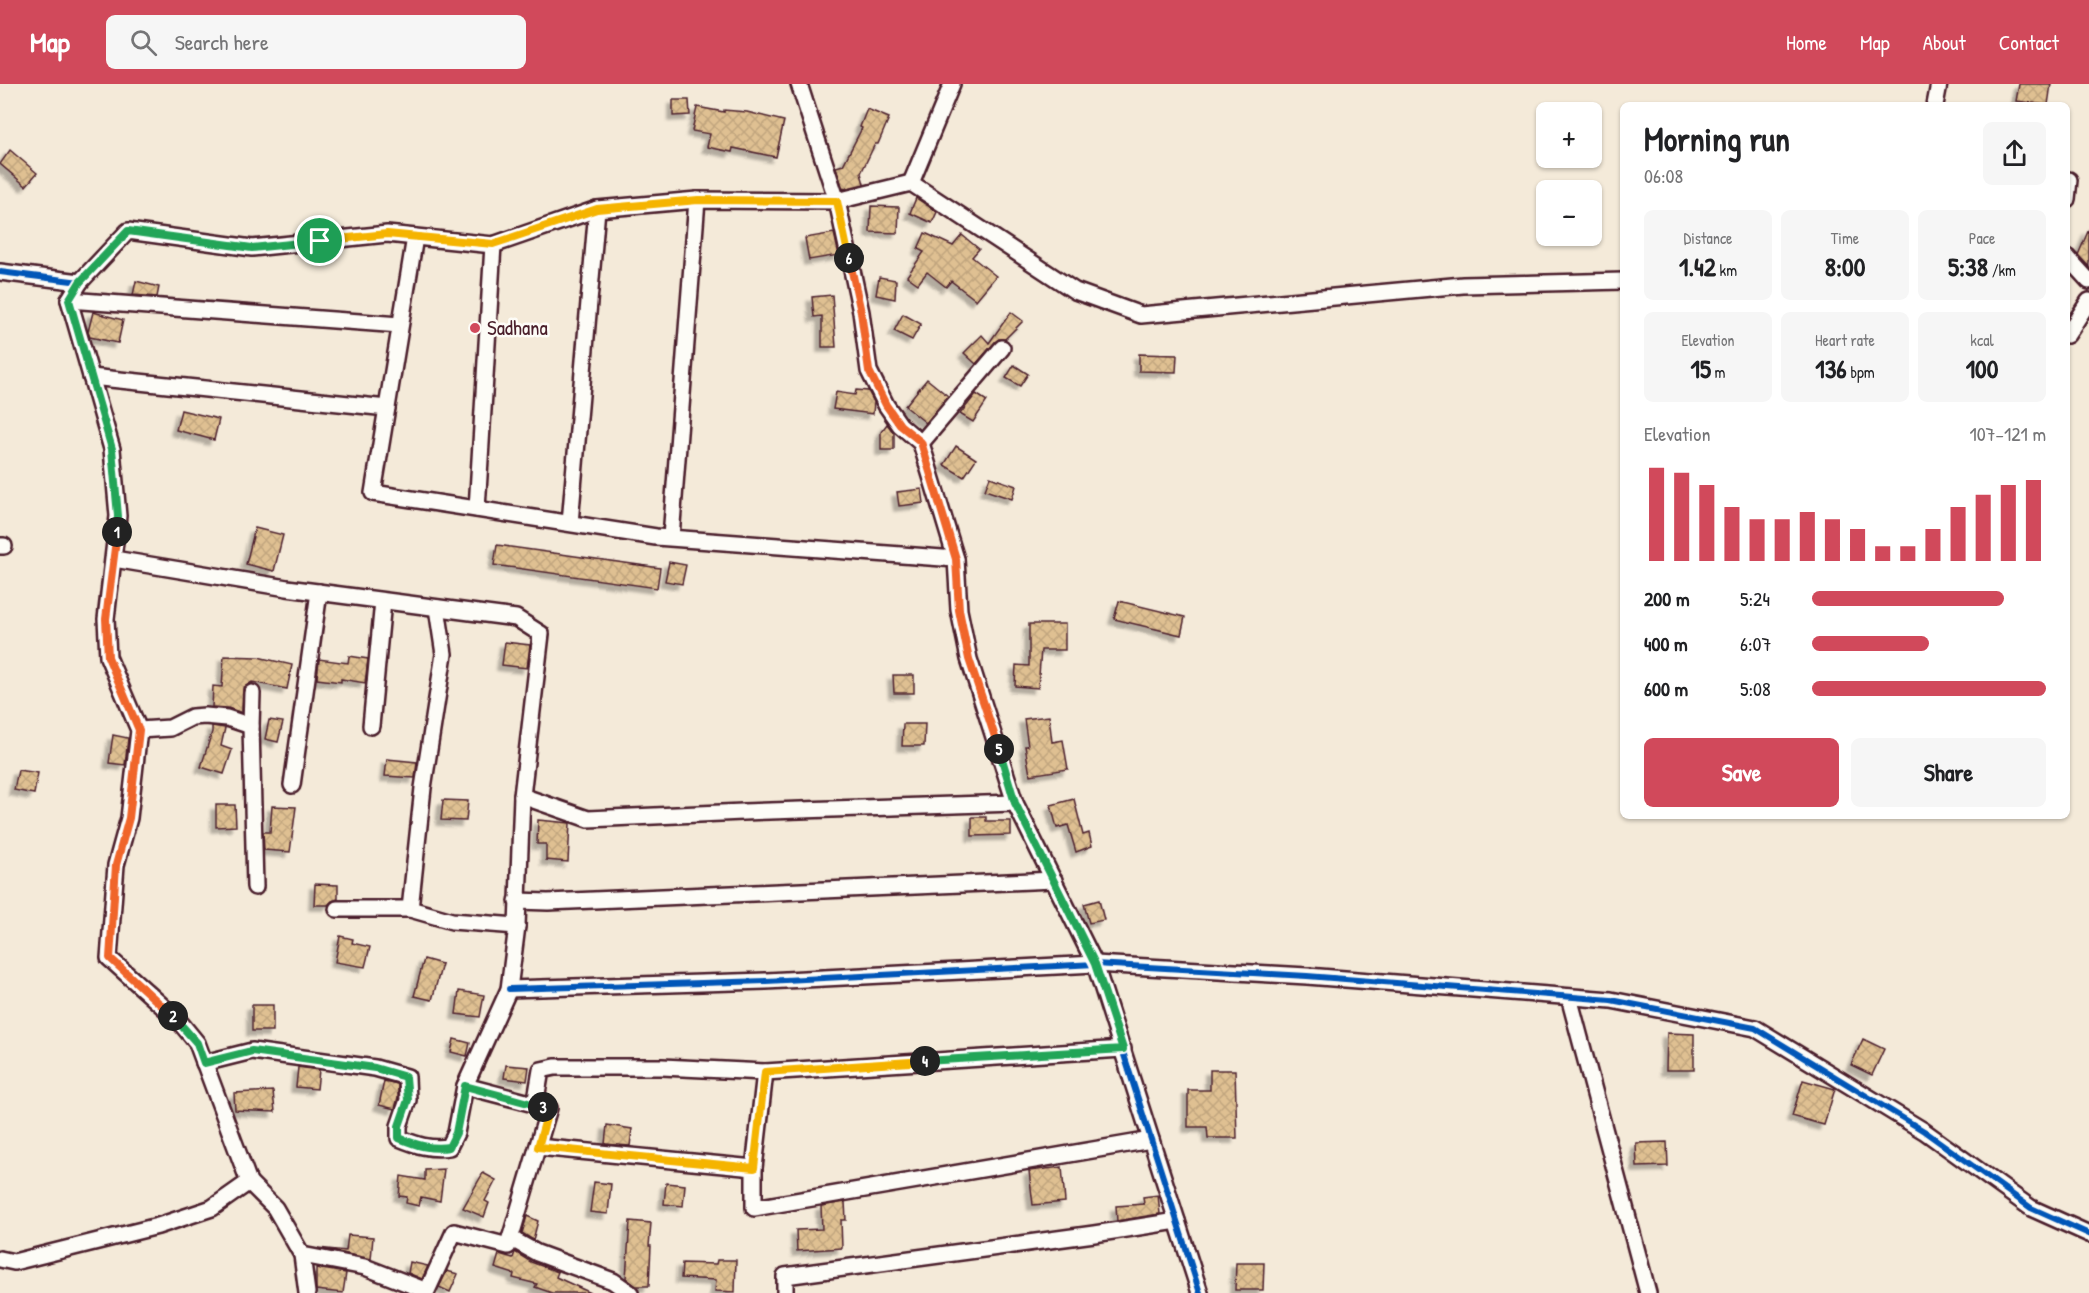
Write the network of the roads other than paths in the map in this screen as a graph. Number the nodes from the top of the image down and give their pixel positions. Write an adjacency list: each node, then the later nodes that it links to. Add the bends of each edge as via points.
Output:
1 (799, 84): 7 (street)
2 (952, 84): 5 (street)
3 (1939, 84): 4 (street)
4 (1936, 102)
5 (911, 183): 7 (street); 13 (street, via 1076,291 1141,315 1463,285)
6 (698, 200): 7 (street); 8 (street); 26 (street)
7 (837, 201): 23 (street, via 861,312 869,371 900,425)
8 (597, 209): 10 (street); 25 (street)
9 (415, 237): 10 (street); 15 (street, via 387,234 252,248 128,231); 18 (street)
10 (493, 244): 24 (street)
11 (2070, 260): 14 (street)
12 (0, 272): 15 (street)
13 (1620, 281)
14 (2089, 281)
15 (80, 282): 16 (street)
16 (69, 300): 18 (street); 21 (street)
17 (2089, 301): 19 (street)
18 (400, 325): 22 (street)
19 (2070, 330)
20 (1002, 348): 23 (street)
21 (91, 377): 22 (street); 27 (street, via 112,449 118,516)
22 (387, 408): 24 (street, via 373,494)
23 (921, 442): 28 (street)
24 (477, 509): 25 (street)
25 (570, 523): 26 (street)
26 (671, 537): 28 (street)
27 (114, 559): 29 (street); 35 (street, via 106,619 108,657)
28 (956, 559): 38 (street, via 959,610 969,659)
29 (319, 592): 30 (street); 36 (street)
30 (382, 601): 31 (street); 34 (street)
31 (437, 608): 37 (street, via 516,618 541,634); 43 (street, via 444,654 423,788)
32 (252, 693): 33 (street)
33 (251, 726): 35 (street, via 226,717 205,716 192,717 170,728); 40 (street)
34 (371, 726)
35 (139, 730): 49 (street, via 129,818 116,865 110,958 179,1022 197,1043)
36 (292, 785)
37 (522, 796): 38 (street, via 588,819); 41 (street)
38 (1015, 803): 39 (street)
39 (1054, 880): 41 (street); 45 (street)
40 (255, 887)
41 (518, 901): 44 (street)
42 (338, 909): 43 (street)
43 (410, 909): 44 (street, via 452,921)
44 (517, 926): 46 (street)
45 (1095, 964): 46 (street); 47 (street); 48 (street)
46 (509, 989): 51 (street)
47 (1569, 997): 58 (street, via 1611,1000 1755,1028 1924,1131 2031,1208); 66 (street)
48 (1123, 1049): 50 (street); 53 (street)
49 (204, 1063): 51 (street, via 252,1051 375,1068 406,1077 408,1100 399,1138 437,1149 449,1147 456,1133); 56 (street)
50 (765, 1072): 52 (street, via 555,1067 541,1070); 55 (street)
51 (465, 1086): 52 (street)
52 (535, 1105): 54 (street, via 549,1108)
53 (1151, 1140): 55 (street, via 754,1208); 57 (street)
54 (538, 1147): 55 (street); 59 (street)
55 (754, 1168)
56 (249, 1182): 60 (street, via 274,1208); 61 (street, via 212,1208 158,1226 14,1262)
57 (1177, 1221): 64 (street, via 785,1276); 65 (street)
58 (2089, 1234)
59 (510, 1238): 60 (street, via 508,1246 454,1232 428,1291 365,1267); 63 (street, via 537,1253 613,1281)
60 (302, 1255): 62 (street)
61 (0, 1259)
62 (307, 1293)
63 (630, 1293)
64 (785, 1293)
65 (1200, 1293)
66 (1648, 1293)

